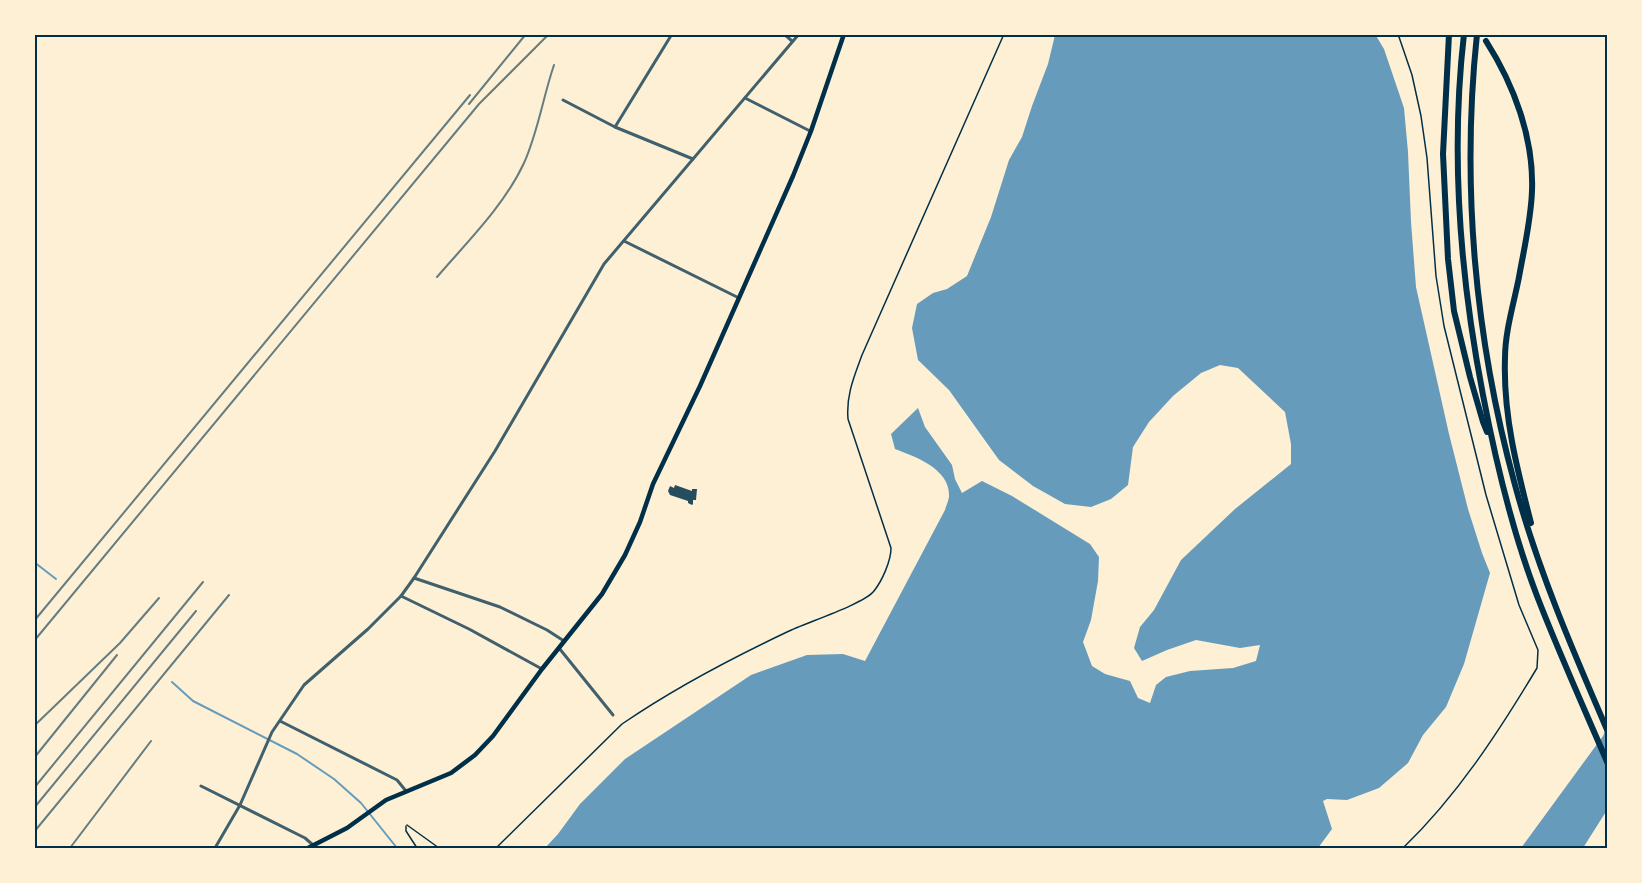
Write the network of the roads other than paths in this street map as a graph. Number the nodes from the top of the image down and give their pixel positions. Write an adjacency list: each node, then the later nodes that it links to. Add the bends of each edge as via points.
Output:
1 (672, 34): 12 (street)
2 (784, 34): 9 (street)
3 (799, 34): 9 (street)
4 (844, 34): 13 (main road)
5 (1449, 34): 17 (highway, via 1443,154 1448,259 1454,311 1470,377)
6 (1477, 34): 18 (highway, via 1471,193 1476,279 1491,382 1515,484)
7 (1464, 37): 17 (highway, via 1458,138 1461,238 1464,281)
8 (1486, 41): 18 (highway, via 1522,115 1531,168 1530,210 1504,356 1504,394 1513,454)
9 (793, 42): 10 (street)
10 (745, 98): 13 (street); 14 (street)
11 (563, 100): 12 (street)
12 (615, 127): 14 (street)
13 (811, 131): 16 (main road)
14 (693, 159): 15 (street)
15 (624, 241): 16 (street); 19 (street, via 604,264 490,460)
16 (739, 298): 21 (main road, via 657,475 625,555 602,594)
17 (1492, 440): 27 (highway, via 1537,595)
18 (1545, 576): 26 (highway)
19 (414, 578): 20 (street); 21 (street, via 500,607)
20 (401, 596): 23 (street); 25 (street, via 304,685)
21 (564, 641): 22 (main road)
22 (559, 648): 23 (main road); 24 (street)
23 (542, 669): 29 (main road, via 475,755 441,779)
24 (613, 715)
25 (280, 721): 29 (street, via 397,780); 30 (street)
26 (1608, 732)
27 (1608, 764)
28 (201, 786): 30 (street)
29 (406, 791): 31 (main road)
30 (240, 805): 31 (street, via 305,838); 32 (street)
31 (310, 847)
32 (215, 849)

